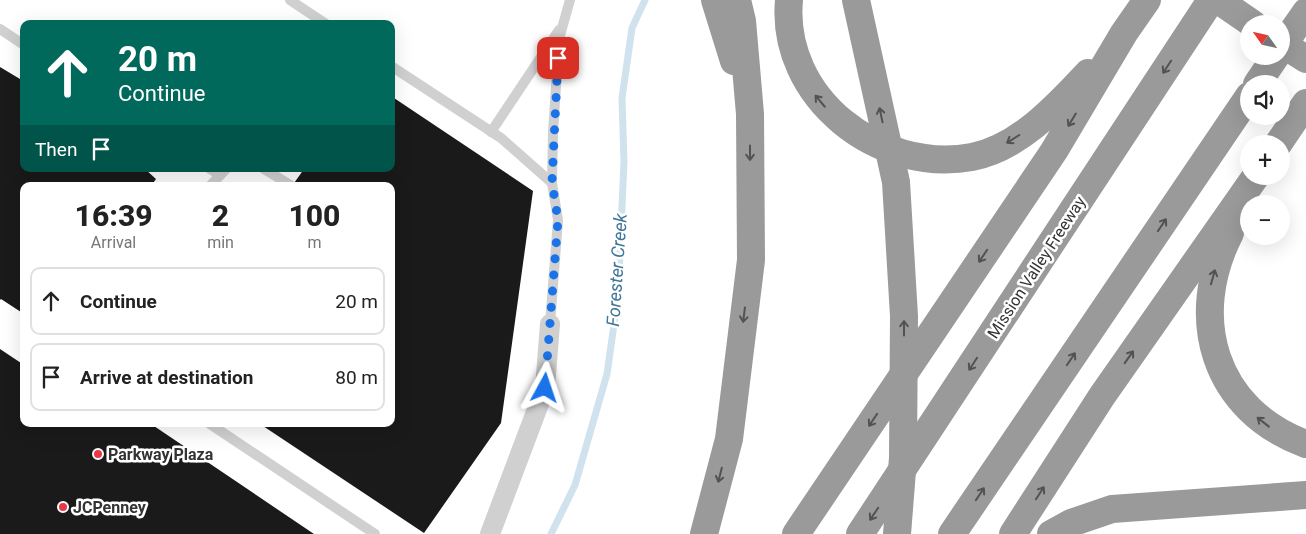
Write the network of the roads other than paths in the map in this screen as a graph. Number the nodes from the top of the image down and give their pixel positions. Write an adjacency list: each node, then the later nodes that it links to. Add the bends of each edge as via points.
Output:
1 (290, 0): 12 (lane)
2 (570, 0): 13 (lane)
3 (715, 0): 23 (highway)
4 (737, 0): 23 (highway, via 742,21)
5 (789, 0): 15 (highway, one-way to 5, via 1029,129 998,148 972,157 935,158 880,147 831,114 812,91 800,66 791,36)
6 (856, 0): 42 (highway, one-way to 6, bridge, via 903,458 904,316 896,182)
7 (1147, 0): 15 (highway)
8 (1210, 0): 41 (highway, Mission Valley Freeway, one-way to 41)
9 (1218, 0): 11 (highway)
10 (1306, 12): 16 (highway, bridge)
11 (1240, 15)
12 (320, 20)
13 (564, 23): 24 (lane); 30 (lane, via 559,39)
14 (0, 29): 17 (lane)
15 (1124, 33): 40 (highway, one-way to 40, via 1054,151)
16 (1290, 35)
17 (20, 42)
18 (1290, 49): 19 (highway)
19 (1306, 59)
20 (395, 69): 24 (lane)
21 (1306, 103): 25 (highway)
22 (1240, 109): 43 (highway, one-way to 22)
23 (750, 114): 39 (highway, one-way to 39, via 751,260 729,439)
24 (491, 132): 30 (lane)
25 (1284, 135)
26 (223, 172): 28 (lane)
27 (269, 172): 29 (lane)
28 (214, 182)
29 (285, 182)
30 (552, 182): 33 (lane, via 558,220)
31 (1251, 185): 44 (highway, one-way to 31, via 1102,396)
32 (1253, 185): 35 (highway, one-way to 32, via 1276,432 1260,421 1237,394 1214,351 1209,319 1210,286 1220,252)
33 (550, 324): 38 (street, via 545,388)
34 (214, 427): 37 (lane)
35 (1306, 444)
36 (1306, 495): 45 (highway, via 1112,509 1071,523)
37 (375, 534)
38 (490, 534)
39 (704, 534)
40 (796, 534)
41 (860, 534)
42 (897, 534)
43 (952, 534)
44 (1014, 534)
45 (1051, 534)

